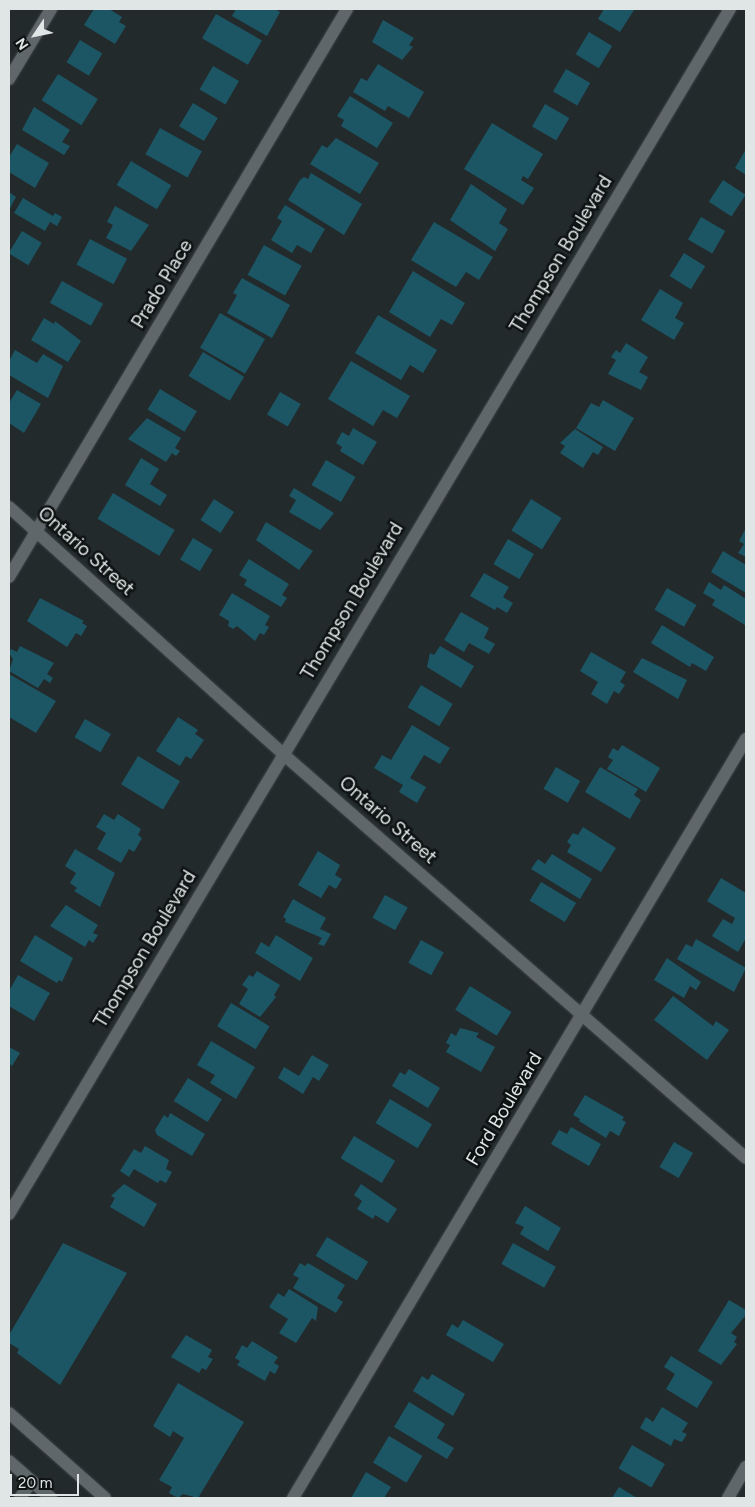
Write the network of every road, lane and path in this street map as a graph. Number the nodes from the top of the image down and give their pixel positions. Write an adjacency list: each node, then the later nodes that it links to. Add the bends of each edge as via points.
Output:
1 (50, 9): 4 (street)
2 (347, 9): 6 (street, Prado Place)
3 (730, 9): 9 (street, Thompson Boulevard)
4 (9, 79)
5 (9, 507): 6 (street, Ontario Street)
6 (37, 531): 7 (street, Prado Place); 9 (street, Ontario Street)
7 (9, 577)
8 (746, 738): 10 (street, Ford Boulevard)
9 (283, 754): 10 (street, Ontario Street); 12 (street, Thompson Boulevard)
10 (583, 1014): 11 (street, Ontario Street); 20 (street, Ford Boulevard)
11 (746, 1158)
12 (9, 1214)
13 (9, 1414): 19 (street)
14 (9, 1461): 16 (street)
15 (746, 1467): 21 (street)
16 (32, 1482): 17 (street); 18 (street)
17 (20, 1498)
18 (51, 1498)
19 (105, 1498)
20 (293, 1498)
21 (728, 1498)

